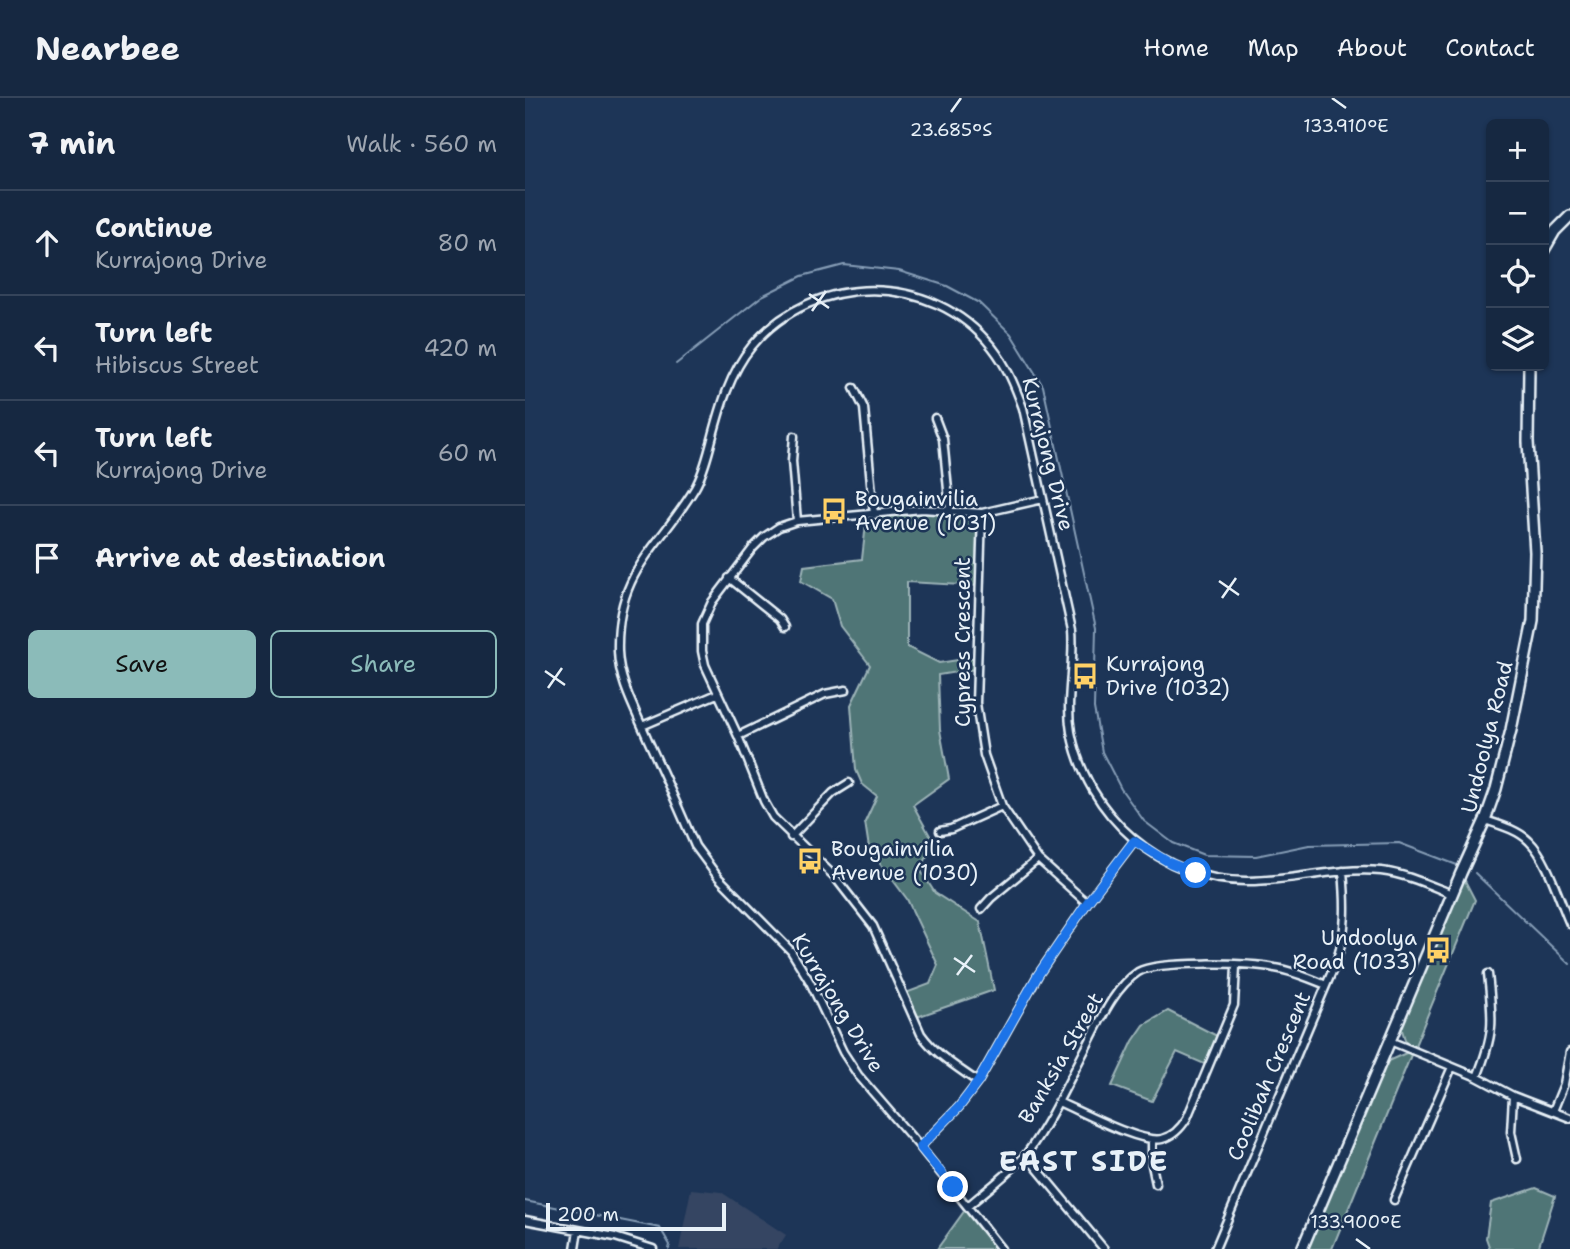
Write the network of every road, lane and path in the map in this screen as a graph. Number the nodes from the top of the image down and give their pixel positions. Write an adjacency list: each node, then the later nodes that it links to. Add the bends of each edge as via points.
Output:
1 (1570, 216): 2 (street)
2 (1547, 245)
3 (1529, 371): 20 (street, Undoolya Road, via 1533,621 1511,730)
4 (854, 388): 10 (street, via 864,408)
5 (935, 418): 8 (street, via 943,439)
6 (794, 436): 11 (street)
7 (1043, 499): 9 (street); 16 (street, Kurrajong Drive, via 1008,370 991,345 963,320 920,298 873,290 834,294 796,310 764,334 738,366 696,487 640,562 624,598 618,636 621,674); 23 (street, Kurrajong Drive, via 1072,630 1070,708 1076,750 1104,807)
8 (950, 510): 9 (street); 10 (street)
9 (982, 513): 19 (street, Cypress Crescent, via 976,703 983,755)
10 (874, 515): 11 (street)
11 (797, 521): 12 (street, via 764,537)
12 (729, 578): 13 (street); 15 (street, via 702,624 702,651)
13 (785, 627)
14 (846, 690): 17 (street, via 825,694)
15 (717, 694): 16 (street); 17 (street)
16 (642, 726): 43 (street, Kurrajong Drive, via 695,846 791,951 844,1055)
17 (738, 736): 22 (street, via 764,801)
18 (849, 783): 22 (street, via 833,793)
19 (1002, 806): 21 (street); 24 (street, Cypress Crescent)
20 (1485, 820): 26 (street, Undoolya Road); 29 (street, via 1530,842)
21 (940, 831)
22 (791, 837): 37 (street, via 834,876 873,926 929,1045)
23 (1134, 841): 25 (street, Kurrajong Drive, via 1170,863 1230,881); 27 (street)
24 (1038, 859): 27 (street, Cypress Crescent); 28 (street)
25 (1343, 871): 26 (street, Kurrajong Drive, via 1391,872); 32 (street, Coolibah Crescent, via 1345,928)
26 (1452, 894): 33 (street, Undoolya Road)
27 (1087, 903): 37 (street, via 1038,975)
28 (981, 909)
29 (1570, 924)
30 (1236, 966): 32 (street, Banksia Street, via 1289,971); 39 (street, Banksia Street, via 1166,965 1138,973 1102,1018); 42 (street, via 1234,1005 1187,1118 1171,1136)
31 (1488, 974): 36 (street, via 1492,1037)
32 (1326, 985): 55 (street, Coolibah Crescent)
33 (1390, 1041): 35 (street); 56 (street, Undoolya Road)
34 (1570, 1052): 40 (street, via 1565,1084)
35 (1452, 1067): 36 (street); 47 (street)
36 (1477, 1077): 38 (street)
37 (978, 1082): 43 (street)
38 (1513, 1096): 40 (street); 45 (street, via 1511,1132)
39 (1058, 1102): 42 (street); 44 (street, Banksia Street)
40 (1553, 1111): 41 (street)
41 (1570, 1118)
42 (1152, 1140): 46 (street)
43 (920, 1147): 48 (street, Kurrajong Drive)
44 (1026, 1155): 48 (street, Banksia Street); 54 (street)
45 (1517, 1159)
46 (1156, 1184)
47 (1394, 1200)
48 (968, 1206): 53 (street, Kurrajong Drive)
49 (525, 1220): 50 (street)
50 (578, 1230): 51 (street); 52 (street)
51 (575, 1249)
52 (653, 1249)
53 (1001, 1249)
54 (1104, 1249)
55 (1215, 1249)
56 (1302, 1249)

